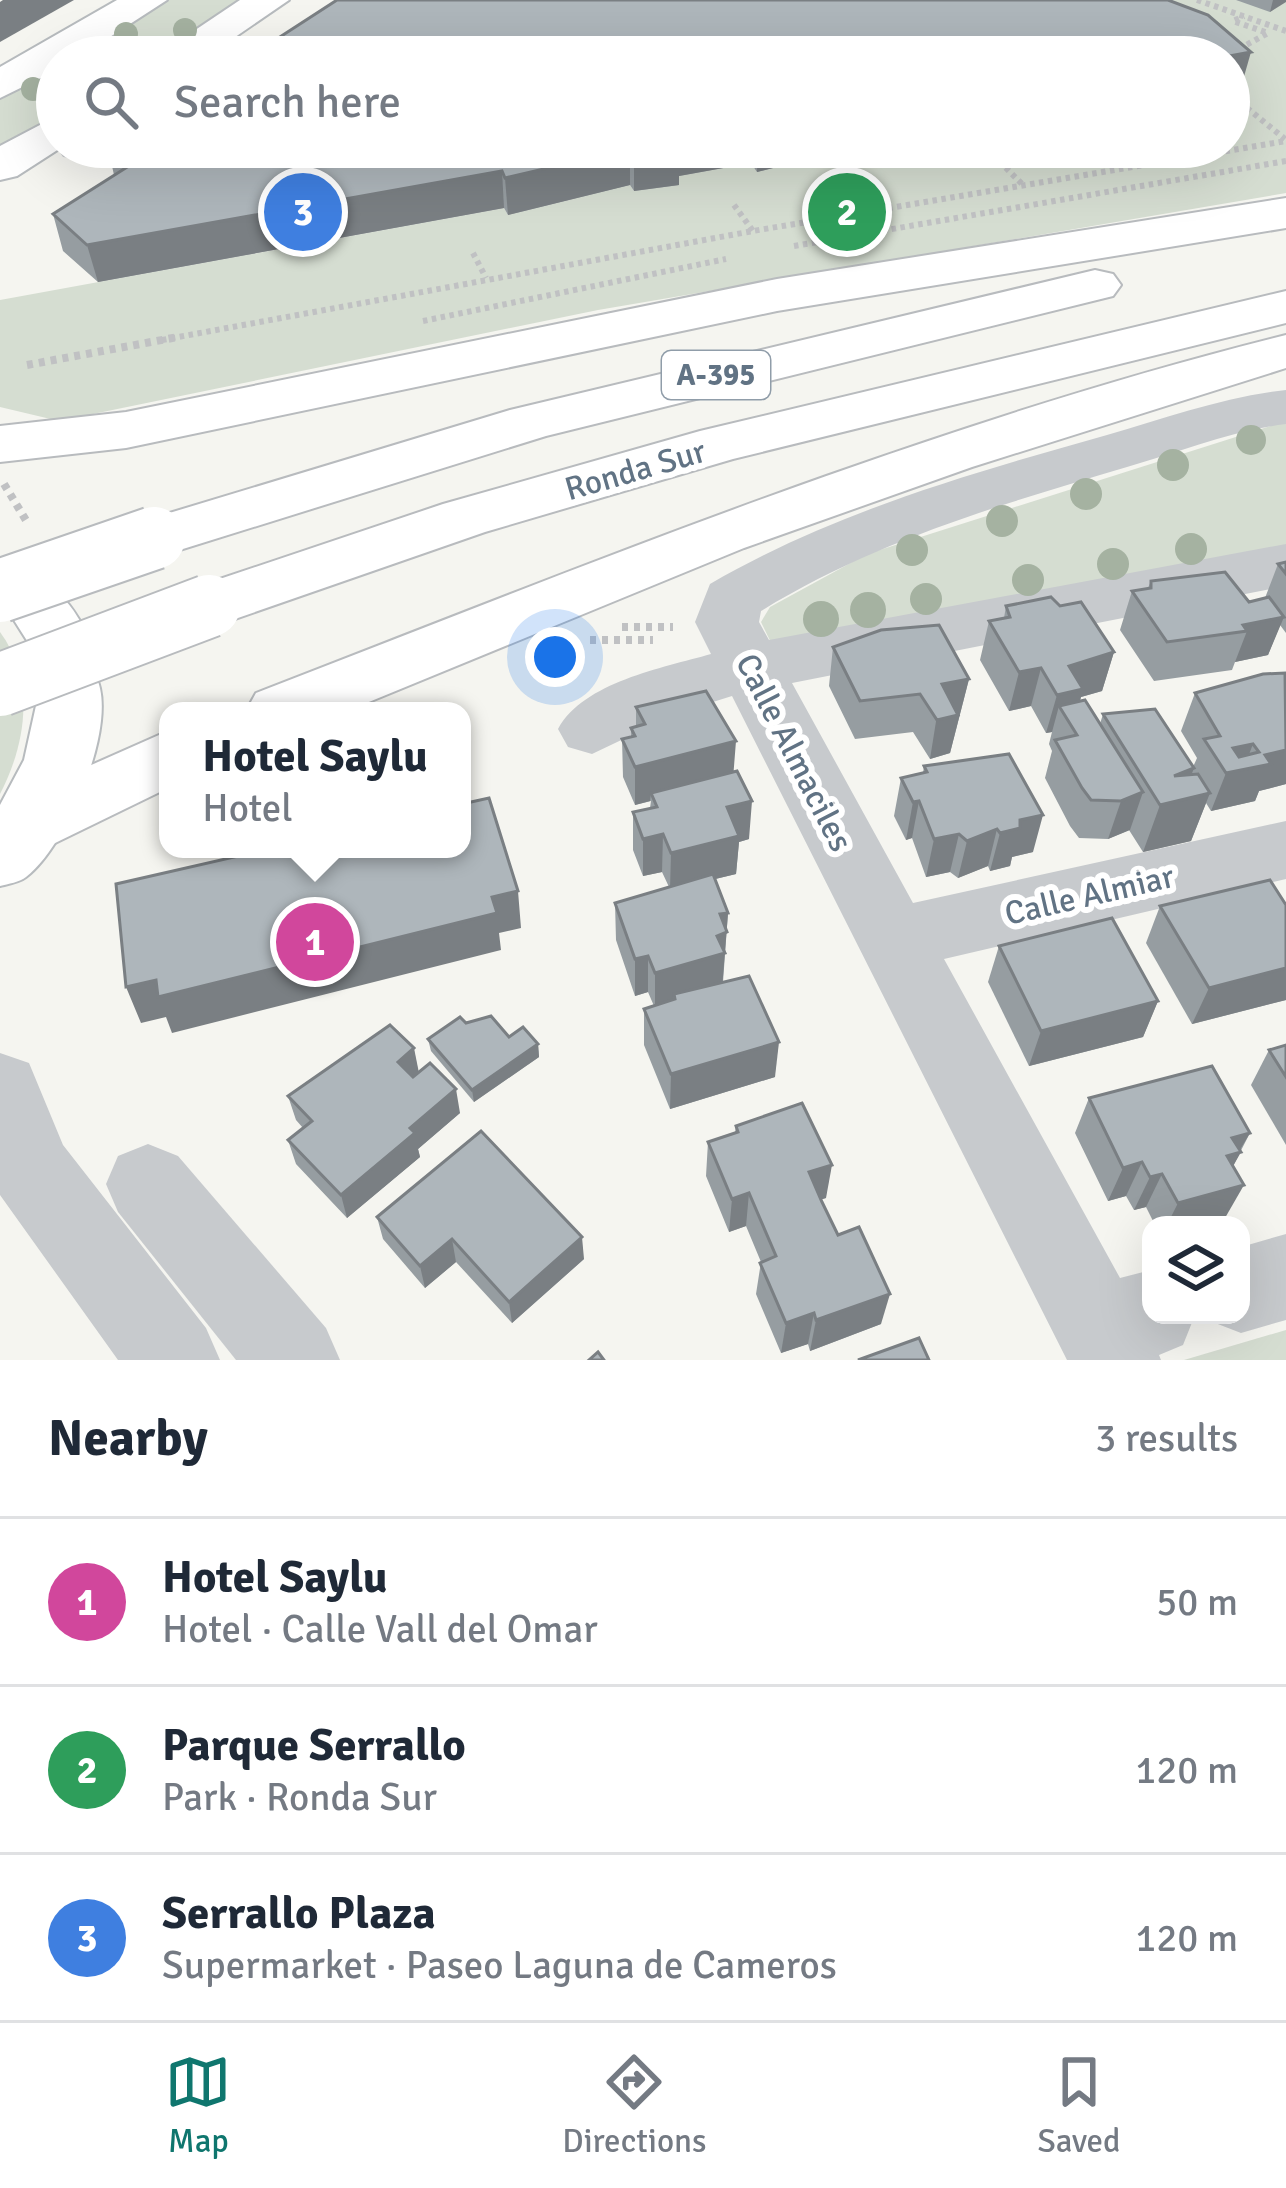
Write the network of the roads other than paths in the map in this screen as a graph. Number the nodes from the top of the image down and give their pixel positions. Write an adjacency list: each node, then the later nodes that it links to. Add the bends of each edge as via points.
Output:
1 (269, 0): 4 (main road)
2 (125, 6): 3 (main road)
3 (78, 36)
4 (210, 36)
5 (36, 62): 6 (main road)
6 (0, 85)
7 (36, 149): 8 (main road)
8 (0, 166)
9 (1286, 213): 14 (main road, via 777,295 126,430)
10 (1286, 242): 16 (main road, Ronda Sur / A-395, bridge, via 530,422 154,538)
11 (1286, 307): 18 (main road, Ronda Sur / A-395, bridge, via 720,444 464,518)
12 (1286, 350): 19 (main road, via 723,534)
13 (1286, 407): 17 (street, Calle Almaciles, via 1090,460 854,536 777,570 732,600 727,622)
14 (0, 444)
15 (1286, 566): 17 (street)
16 (41, 630): 23 (main road, via 63,754)
17 (750, 668): 20 (street, via 655,695); 24 (street, Calle Almaciles)
18 (0, 686)
19 (303, 702)
20 (592, 729)
21 (159, 762): 23 (main road)
22 (1286, 850): 24 (street, Calle Almiar)
23 (8, 851)
24 (892, 939): 30 (street, Calle Almaciles)
25 (0, 1089): 26 (street)
26 (15, 1160): 31 (street)
27 (148, 1184): 32 (street)
28 (1286, 1277): 29 (street)
29 (1250, 1287)
30 (1122, 1334)
31 (174, 1360)
32 (294, 1360)

